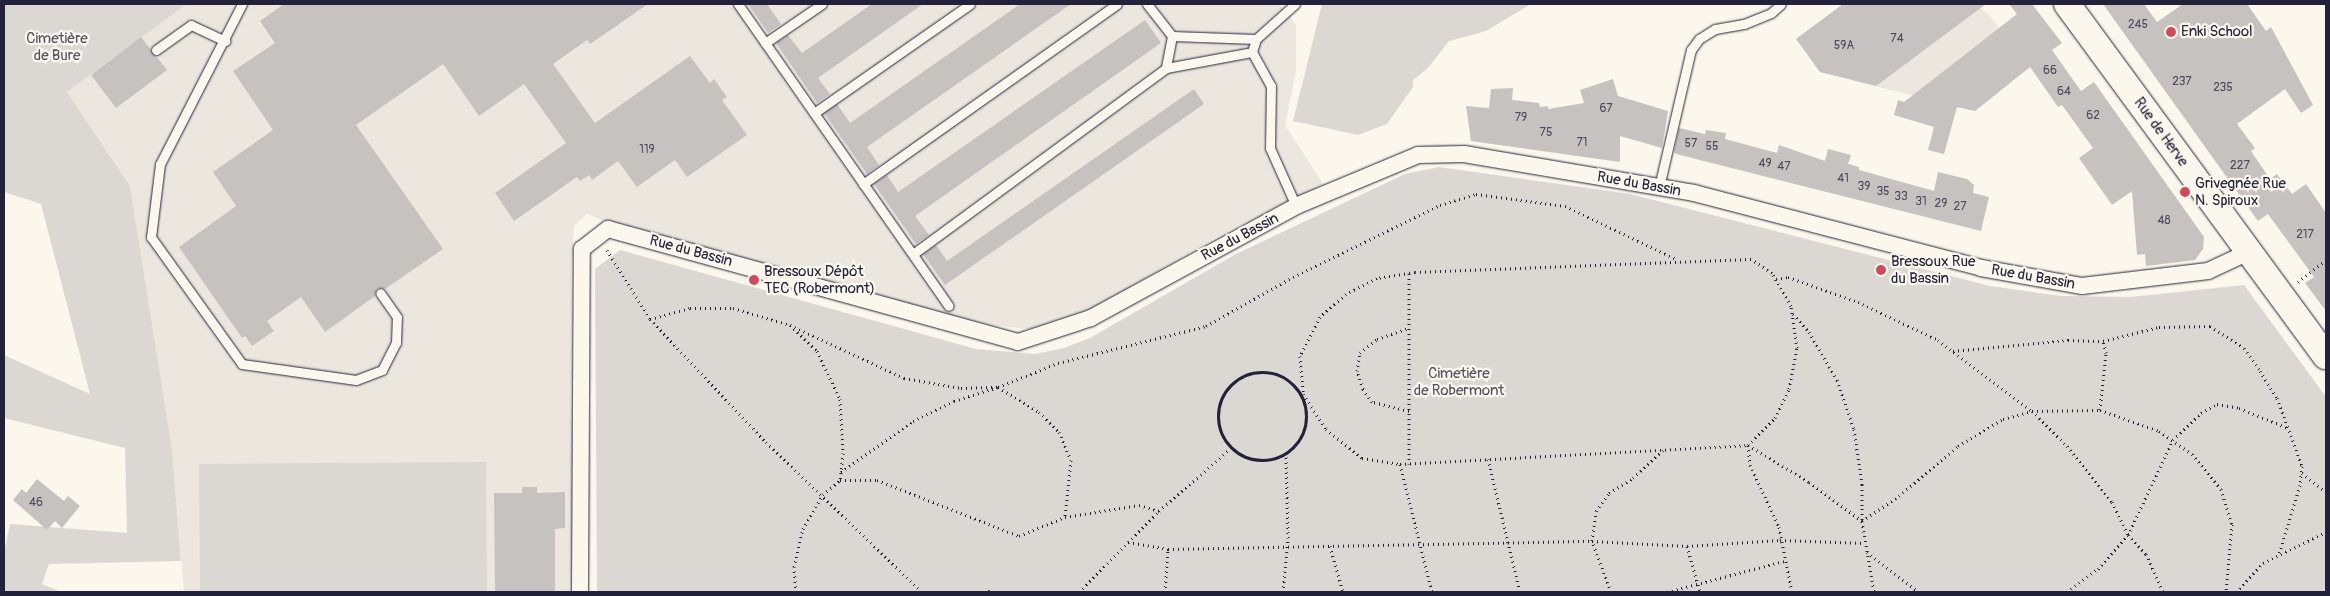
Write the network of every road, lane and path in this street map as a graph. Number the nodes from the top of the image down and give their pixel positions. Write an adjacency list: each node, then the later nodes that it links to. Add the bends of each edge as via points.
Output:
1 (242, 4): 12 (lane)
2 (738, 4): 13 (lane)
3 (822, 4): 13 (lane)
4 (970, 4): 17 (lane)
5 (1117, 4): 18 (lane)
6 (1147, 4): 10 (lane)
7 (1295, 4): 11 (lane)
8 (1781, 4): 19 (lane, via 1771,13 1744,24 1714,29 1699,39 1691,50)
9 (2067, 4): 22 (main road, Rue de Herve)
10 (1172, 36): 11 (lane); 16 (lane)
11 (1256, 39): 15 (lane)
12 (225, 41): 14 (lane, via 191,25); 28 (lane, via 160,164 151,238 242,364 356,380 382,370 396,343 397,317)
13 (765, 43): 17 (lane)
14 (156, 50)
15 (1252, 52): 16 (lane); 20 (lane, via 1271,86 1270,148)
16 (1166, 68): 23 (lane)
17 (814, 114): 18 (lane)
18 (864, 184): 23 (lane)
19 (1658, 187): 20 (street, Rue du Bassin, via 1464,154 1418,155); 22 (street, Rue du Bassin, via 1981,268 2082,286 2208,271)
20 (1296, 206): 21 (street, Rue du Bassin, via 1091,318 1018,342 608,229)
21 (598, 237): 32 (path); 76 (street, via 582,249)
22 (2249, 252): 29 (main road, Rue de Herve)
23 (913, 254): 30 (lane)
24 (1677, 260): 26 (path); 27 (path, via 1751,259); 38 (path, via 1565,206 1476,194 1440,205 1293,277 1206,326 1058,363)
25 (2326, 260): 29 (path)
26 (1409, 273): 34 (path); 39 (path, via 1377,278 1346,294 1320,317 1300,356)
27 (1776, 279): 31 (path); 36 (path, via 1788,277 1858,302 1938,340)
28 (380, 292)
29 (2282, 295): 37 (main road, Rue de Herve)
30 (949, 306)
31 (1792, 312): 45 (path, via 1797,348 1789,389 1775,418); 59 (path, via 1809,332 1837,380 1854,429 1862,484)
32 (650, 319): 33 (path, via 690,308 733,308); 56 (path, via 766,442)
33 (790, 325): 38 (path, via 904,378 961,388); 52 (path, via 817,351 840,399)
34 (1409, 328): 41 (path); 41 (path, via 1377,339 1360,353 1357,371 1372,402)
35 (2103, 340): 36 (path, via 2059,340); 40 (path, via 2106,353); 43 (path, via 2159,327 2210,326 2244,348 2277,398)
36 (1953, 351): 42 (path)
37 (2326, 356)
38 (998, 387): 52 (path, via 954,401 913,421); 58 (path, via 1039,412 1060,432 1071,460)
39 (1303, 394): 46 (path, via 1276,372 1251,372 1226,388 1217,420); 48 (path, via 1306,431); 50 (path, via 1326,429 1362,458)
40 (2100, 410): 42 (path); 44 (path, via 2159,431)
41 (1409, 411): 51 (path)
42 (2032, 411): 59 (path, via 2003,419 1958,446); 61 (path, via 2067,446 2112,502)
43 (2288, 428): 44 (path, via 2239,408 2217,404 2201,413); 53 (path)
44 (2173, 440): 61 (path); 93 (path, via 2192,454 2221,489 2232,524)
45 (1748, 445): 47 (path); 59 (path, via 1809,482); 62 (path, via 1750,466 1763,488)
46 (1230, 449): 48 (path, via 1258,462); 57 (path)
47 (1664, 450): 49 (path); 63 (path, via 1609,494 1596,512)
48 (1286, 456): 68 (path)
49 (1488, 459): 51 (path); 66 (path)
50 (1400, 464): 51 (path); 67 (path)
51 (1409, 464)
52 (841, 472): 54 (path)
53 (2302, 473): 55 (path); 73 (path)
54 (840, 480): 56 (path); 58 (path, via 877,480 1019,536)
55 (2326, 492)
56 (823, 495): 77 (path, via 803,529 794,567); 78 (path)
57 (1158, 511): 58 (path, via 1139,505); 64 (path)
58 (1065, 516)
59 (1862, 521): 65 (path)
60 (2326, 532): 73 (path)
61 (2128, 535): 91 (path, via 2098,569); 92 (path, via 2146,554)
62 (1780, 540): 65 (path); 70 (path); 74 (path)
63 (1592, 541): 66 (path); 70 (path); 85 (path)
64 (1128, 542): 71 (path); 79 (path)
65 (1865, 542): 72 (path)
66 (1508, 543): 67 (path); 84 (path)
67 (1420, 545): 69 (path); 83 (path)
68 (1288, 546): 69 (path); 71 (path); 81 (path)
69 (1330, 546): 82 (path)
70 (1687, 546): 75 (path)
71 (1168, 549): 80 (path)
72 (1867, 552): 89 (path); 90 (path)
73 (2279, 554): 94 (path, via 2263,563)
74 (1784, 561): 75 (path); 88 (path)
75 (1697, 584): 86 (path); 87 (path)
76 (580, 592)
77 (796, 592)
78 (922, 592)
79 (1078, 592)
80 (1165, 592)
81 (1283, 592)
82 (1343, 592)
83 (1432, 592)
84 (1520, 592)
85 (1611, 592)
86 (1667, 592)
87 (1700, 592)
88 (1792, 592)
89 (1874, 592)
90 (1919, 592)
91 (2067, 592)
92 (2163, 592)
93 (2226, 592)
94 (2236, 592)

